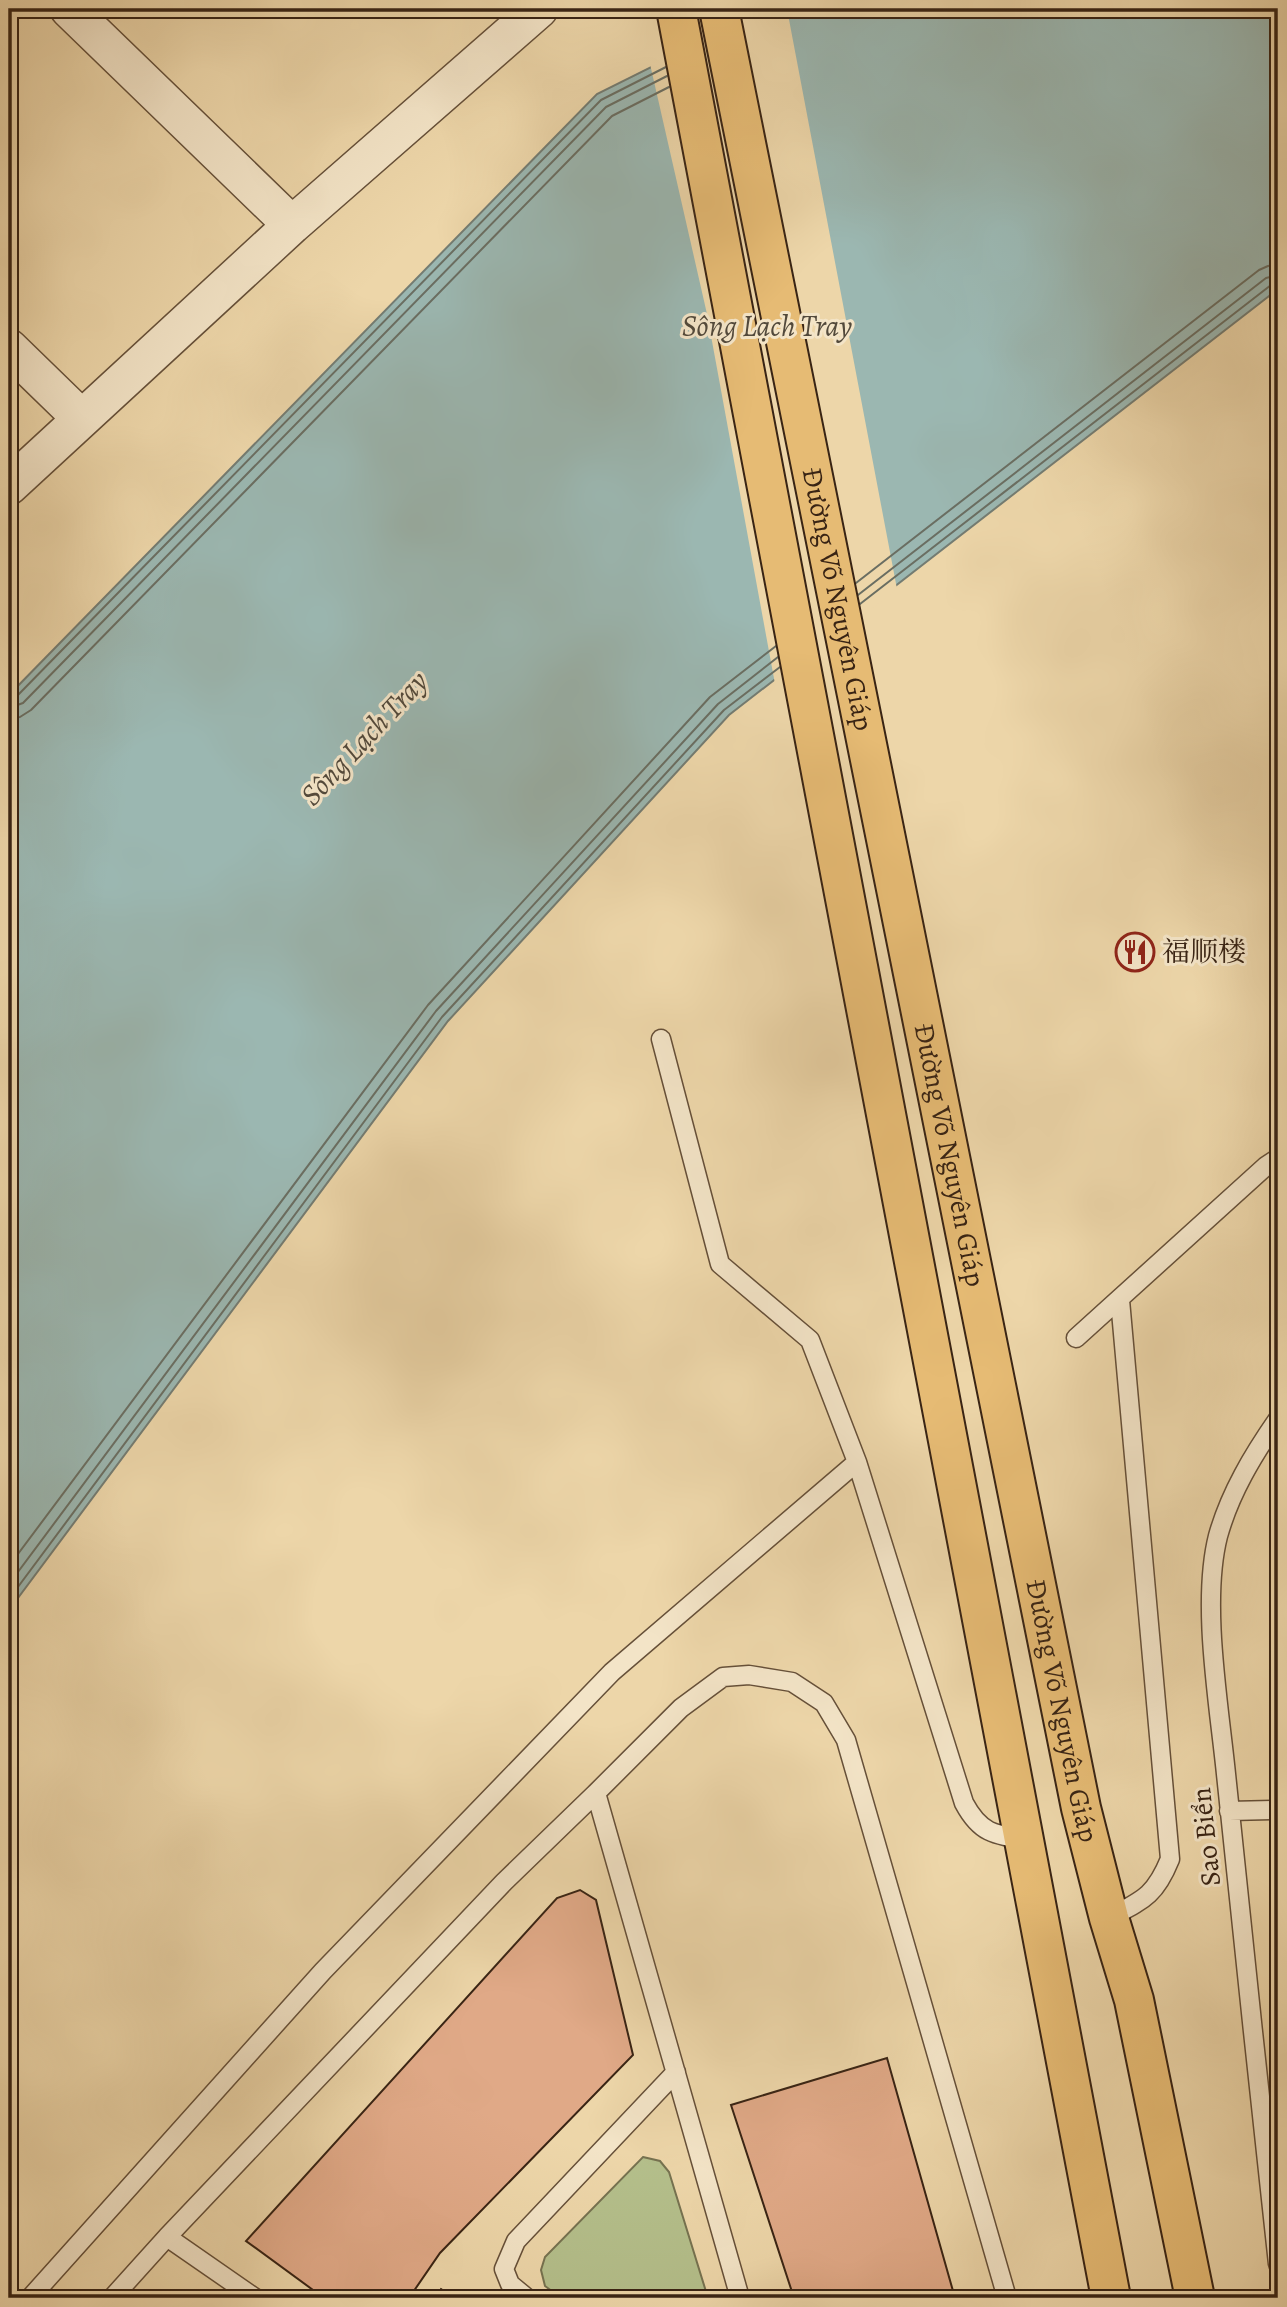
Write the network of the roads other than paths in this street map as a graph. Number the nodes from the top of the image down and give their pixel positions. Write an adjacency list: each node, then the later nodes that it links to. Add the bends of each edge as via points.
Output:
1 (69, 9): 5 (street)
2 (539, 9): 5 (street)
3 (676, 9): 18 (main road, Đường Võ Nguyên Giáp)
4 (719, 9): 19 (main road, Đường Võ Nguyên Giáp, via 1081,1808)
5 (292, 225): 7 (street)
6 (9, 348): 7 (street)
7 (81, 418): 8 (street)
8 (9, 486)
9 (660, 1039): 14 (lane, via 720,1264 810,1340)
10 (1278, 1158): 11 (lane)
11 (1120, 1300): 12 (lane); 19 (lane, via 1170,1859 1160,1883 1142,1901)
12 (1076, 1338)
13 (1278, 1419): 17 (lane, Sao Biển, via 1231,1499 1218,1538 1212,1588 1213,1642)
14 (857, 1462): 18 (lane, via 964,1803 974,1821 996,1835); 23 (lane, via 612,1672 323,1971)
15 (596, 1793): 20 (lane); 21 (lane, via 504,1882); 28 (lane, via 681,1708 723,1677 749,1675 792,1682 824,1703 846,1740)
16 (1278, 1810): 17 (lane)
17 (1229, 1811): 22 (lane, Sao Biển)
18 (1023, 1828): 29 (main road, Đường Võ Nguyên Giáp)
19 (1109, 1918): 30 (main road, Đường Võ Nguyên Giáp, via 1134,2000)
20 (677, 2072): 26 (lane, via 516,2241 504,2269 510,2284); 27 (lane)
21 (167, 2237): 24 (lane); 25 (lane)
22 (1278, 2264)
23 (30, 2298)
24 (112, 2298)
25 (255, 2298)
26 (527, 2298)
27 (740, 2298)
28 (1007, 2298)
29 (1111, 2298)
30 (1195, 2298)

